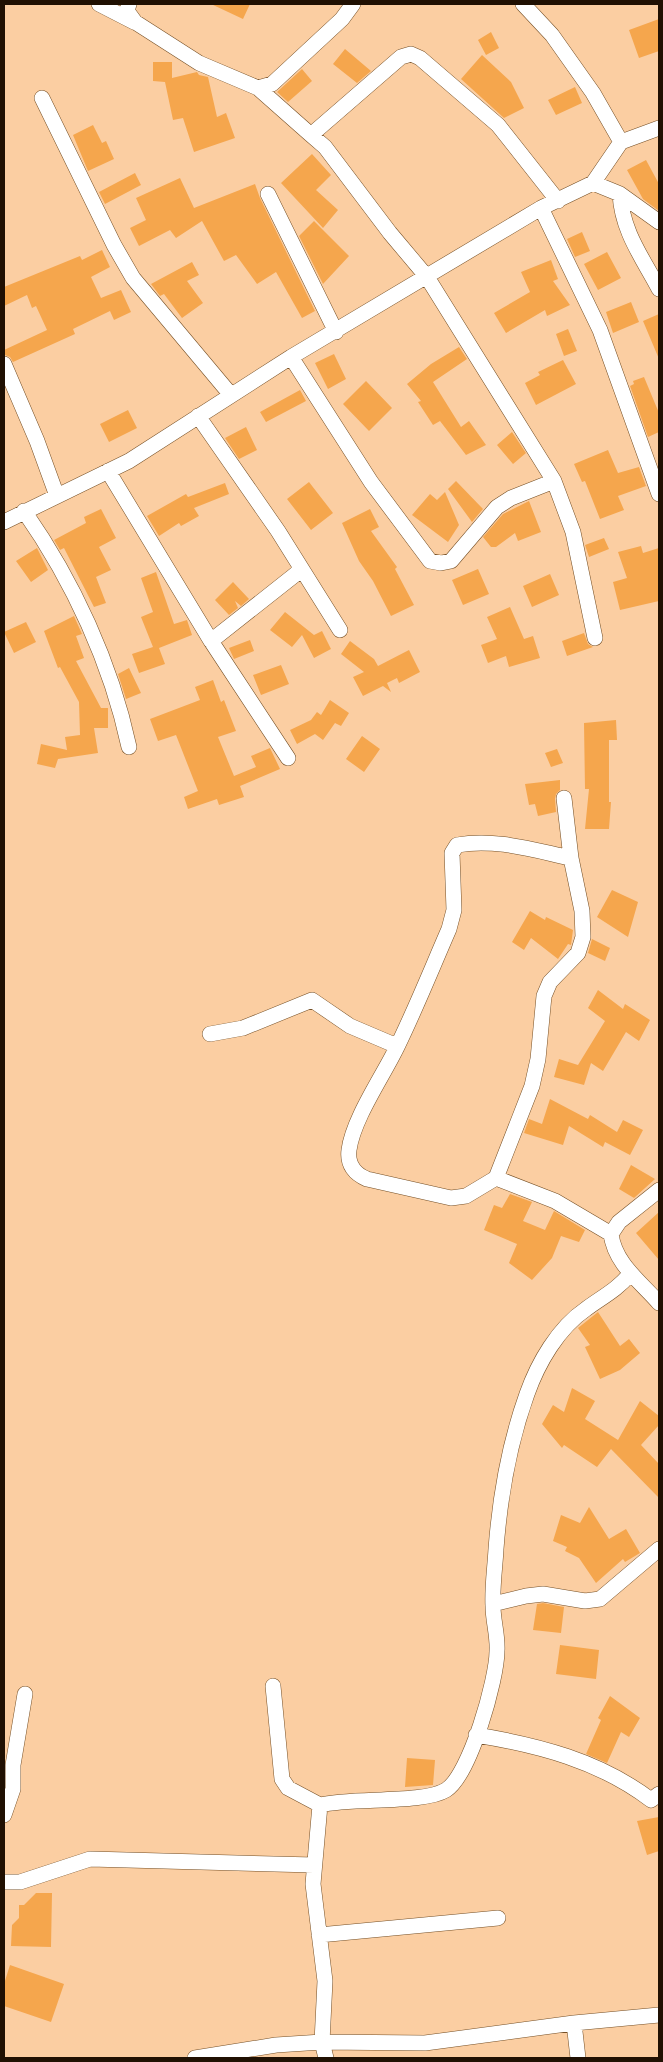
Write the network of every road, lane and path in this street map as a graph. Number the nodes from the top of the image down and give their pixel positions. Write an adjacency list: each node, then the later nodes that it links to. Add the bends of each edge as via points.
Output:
1 (99, 4): 5 (street)
2 (129, 4): 5 (street, via 127,12)
3 (353, 4): 6 (street, via 342,19 272,84)
4 (523, 4): 10 (street, via 552,35 593,93)
5 (135, 22): 6 (street, via 199,64)
6 (258, 88): 9 (street)
7 (42, 98): 22 (street, via 133,278)
8 (659, 128): 10 (street)
9 (311, 135): 14 (street, via 401,57 411,54 420,58 498,125); 17 (street)
10 (621, 142): 11 (street)
11 (592, 183): 13 (street); 14 (street)
12 (268, 194): 19 (street)
13 (620, 194): 16 (street); 18 (street, via 626,228)
14 (558, 201): 15 (street)
15 (541, 208): 17 (street); 26 (street, via 600,330)
16 (659, 222)
17 (427, 277): 19 (street); 25 (street)
18 (659, 289)
19 (336, 332): 20 (street)
20 (291, 357): 22 (street); 25 (street, via 371,482 430,560 451,561 497,507)
21 (4, 364): 27 (street)
22 (231, 395): 23 (street)
23 (198, 416): 24 (street); 30 (street, via 278,531)
24 (108, 471): 27 (street); 33 (street)
25 (554, 480): 32 (street, via 573,532)
26 (659, 494)
27 (56, 496): 28 (street)
28 (24, 512): 29 (street); 34 (street, via 54,558 96,644 123,717)
29 (4, 522)
30 (301, 570): 31 (street); 33 (street)
31 (340, 630)
32 (595, 638)
33 (211, 641): 35 (street)
34 (129, 747)
35 (288, 758)
36 (564, 798): 37 (street)
37 (571, 858): 39 (street, via 506,844 472,842 457,845 452,853 454,910 450,929); 40 (street, via 582,911 582,937 578,953 550,982 544,996 538,1060 532,1086)
38 (210, 1034): 39 (street, via 243,1028 312,1000 350,1026)
39 (397, 1046): 40 (street, via 354,1132 349,1151 356,1174 451,1198 466,1196)
40 (496, 1178): 42 (street, via 555,1201)
41 (659, 1190): 42 (street, via 619,1222)
42 (611, 1234): 43 (street, via 613,1248)
43 (630, 1274): 44 (street); 46 (street, via 616,1289 567,1324 527,1392 503,1486)
44 (659, 1303)
45 (659, 1549): 46 (street, via 600,1599 585,1601 543,1594)
46 (493, 1604): 49 (street, via 497,1651 491,1692)
47 (273, 1686): 51 (street, via 282,1779 288,1788)
48 (25, 1694): 52 (street, via 13,1765 13,1789)
49 (476, 1734): 50 (street, via 523,1742 579,1760 629,1783 651,1800); 51 (street, via 461,1774 447,1790 432,1796 347,1800)
50 (659, 1794)
51 (320, 1805): 53 (street)
52 (4, 1815)
53 (314, 1865): 54 (street, via 90,1859 20,1882); 56 (street, via 312,1884)
54 (4, 1882)
55 (498, 1918): 56 (street)
56 (319, 1936): 59 (street, via 325,1981)
57 (659, 2015): 58 (street)
58 (574, 2023): 59 (street, via 425,2043); 62 (street)
59 (322, 2042): 60 (street, via 276,2045); 61 (street)
60 (195, 2058)
61 (326, 2058)
62 (578, 2058)

